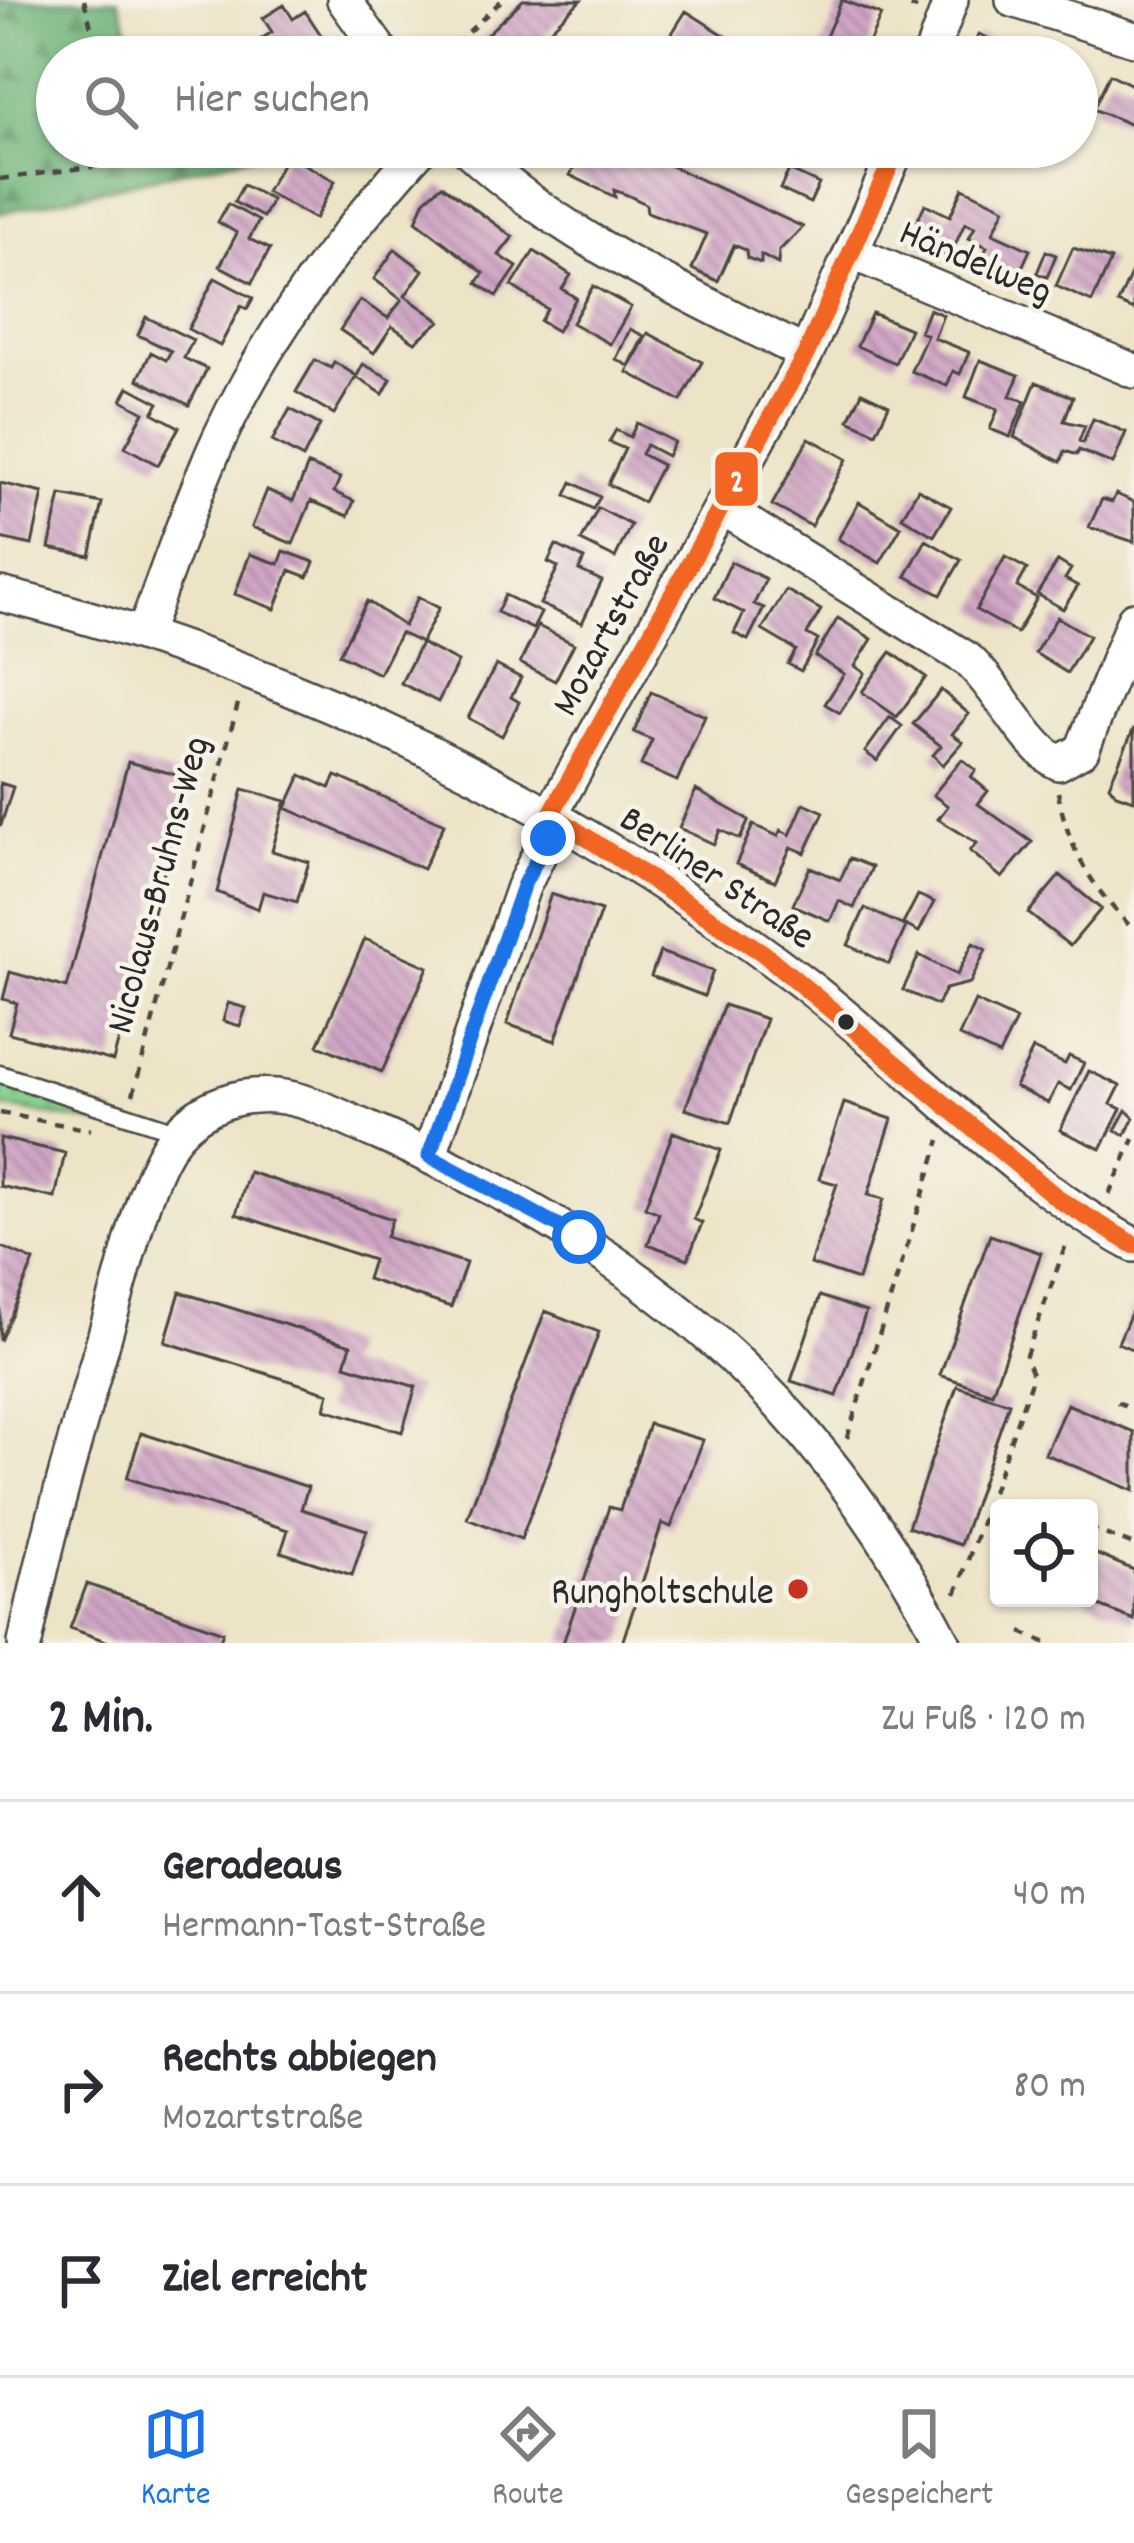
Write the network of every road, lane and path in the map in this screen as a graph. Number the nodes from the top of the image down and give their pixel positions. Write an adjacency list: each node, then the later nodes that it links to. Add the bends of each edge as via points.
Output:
1 (84, 0): 6 (path)
2 (344, 0): 7 (street)
3 (502, 0): 8 (path)
4 (951, 0): 9 (street)
5 (1012, 0): 10 (street)
6 (93, 36)
7 (370, 36)
8 (464, 36)
9 (938, 36)
10 (1134, 39)
11 (80, 168): 15 (path)
12 (405, 168): 22 (street, via 320,270 241,396)
13 (488, 168): 17 (street, via 586,238)
14 (889, 168): 16 (street, Mozartstraße)
15 (0, 178)
16 (853, 253): 17 (street, Mozartstraße); 18 (street, Händelweg)
17 (806, 355): 19 (street, Mozartstraße)
18 (1134, 371)
19 (721, 507): 24 (street, via 967,659); 25 (street, Mozartstraße)
20 (0, 594): 22 (street, Berliner Straße)
21 (1134, 619): 24 (street, via 1082,750)
22 (143, 635): 23 (street, Berliner Straße)
23 (248, 672): 25 (street, Berliner Straße); 29 (path, Nicolaus-Bruhns-Weg)
24 (1059, 760): 26 (path, via 1065,834 1097,891)
25 (551, 814): 34 (street, Mozartstraße); 35 (street, Berliner Straße, via 763,952)
26 (1134, 930)
27 (0, 1074): 29 (lane)
28 (0, 1113): 31 (path)
29 (128, 1114): 32 (lane)
30 (944, 1129): 39 (path)
31 (104, 1132)
32 (179, 1132): 34 (street, via 216,1104 280,1096); 44 (street, via 131,1245 46,1537)
33 (1134, 1139): 35 (path)
34 (429, 1156): 39 (street, via 531,1207 632,1273 735,1361)
35 (1087, 1232): 36 (street, Berliner Straße); 43 (path, via 1070,1233 1025,1358 1034,1376)
36 (1134, 1245)
37 (1118, 1402): 38 (path)
38 (1134, 1409)
39 (836, 1472): 43 (street)
40 (1098, 1531): 41 (path)
41 (1134, 1545)
42 (1021, 1632): 45 (path)
43 (942, 1640)
44 (25, 1643)
45 (1047, 1643)

